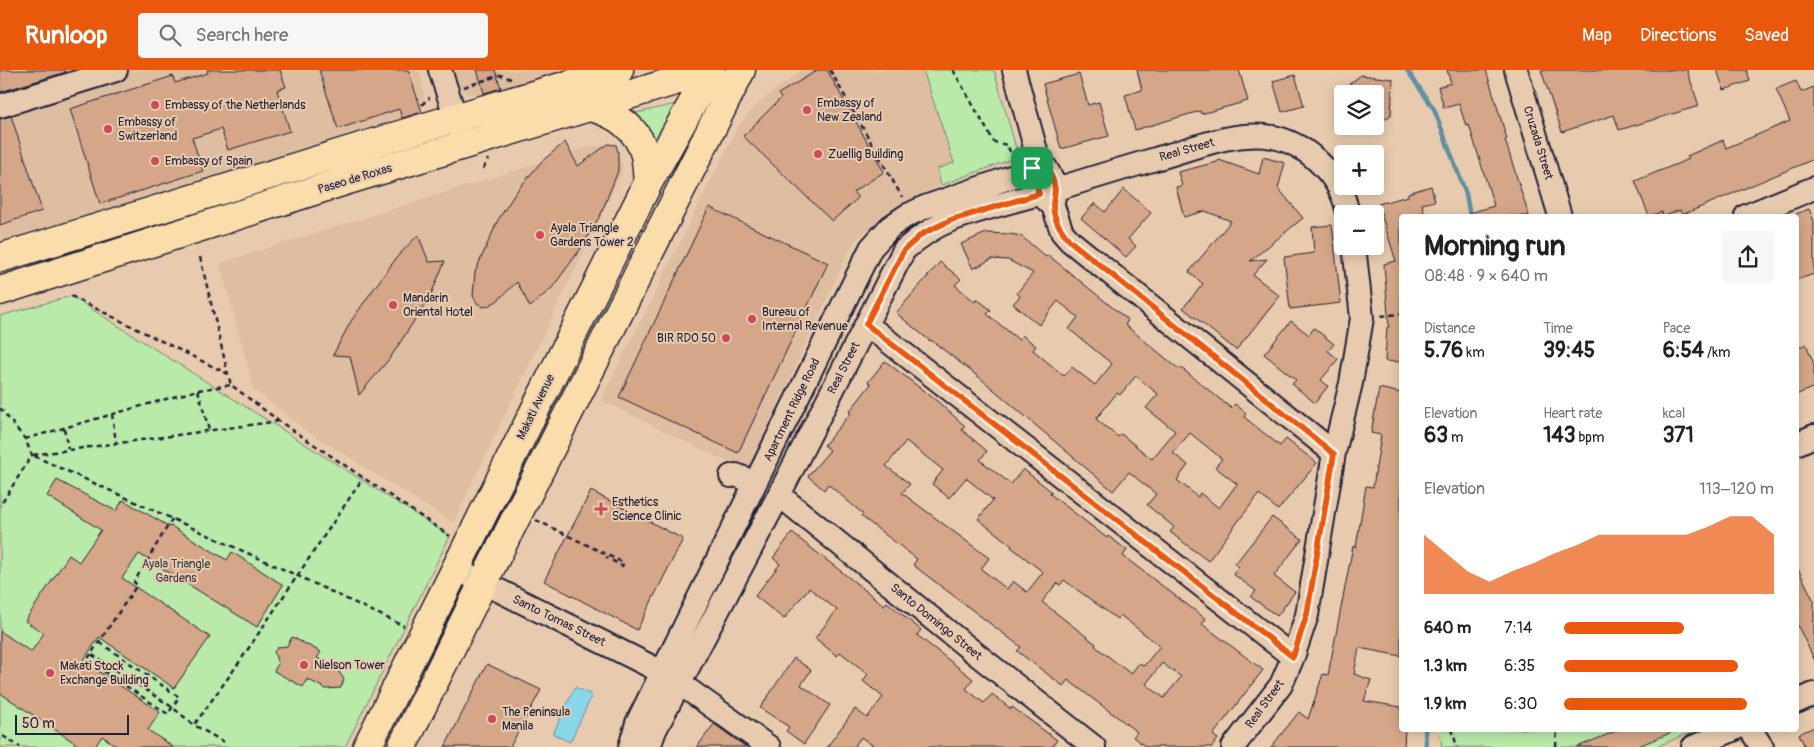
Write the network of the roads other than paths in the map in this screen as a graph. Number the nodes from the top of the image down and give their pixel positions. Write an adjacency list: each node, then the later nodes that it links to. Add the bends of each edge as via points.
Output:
1 (116, 70): 8 (street)
2 (440, 70): 10 (street)
3 (619, 70): 10 (main road)
4 (711, 70): 9 (main road, Paseo de Roxas); 13 (main road, Makati Avenue)
5 (741, 70): 30 (main road)
6 (1014, 70): 12 (street)
7 (1516, 70): 17 (street, Cruzada Street)
8 (0, 106)
9 (590, 107): 11 (main road, Paseo de Roxas); 13 (main road, via 616,116 635,135 645,155)
10 (456, 118): 11 (street); 20 (main road)
11 (464, 146): 21 (main road, Paseo de Roxas)
12 (1028, 162): 15 (street); 27 (street, Apartment Ridge Road, via 1020,174 911,214 890,227 871,248)
13 (648, 183): 29 (main road, Makati Avenue)
14 (1814, 188): 18 (street)
15 (1049, 196): 16 (street, Real Street, via 1221,140 1271,137 1289,142 1310,154 1330,175); 22 (street, Real Street, via 951,220 922,234 904,250); 25 (street, via 1062,232 1070,241)
16 (1346, 205)
17 (1559, 214)
18 (1751, 214)
19 (1355, 255): 25 (street, Real Street, via 1362,318)
20 (0, 258)
21 (0, 291)
22 (866, 324): 28 (street, Real Street); 31 (street)
23 (1814, 436): 24 (street)
24 (1799, 443)
25 (1334, 454): 31 (street, Real Street, via 1307,614)
26 (731, 476): 27 (street)
27 (756, 483): 32 (street, Apartment Ridge Road)
28 (779, 495): 32 (street, Real Street); 42 (street, Santo Domingo Street)
29 (456, 569): 30 (street, Santo Tomas Street); 37 (main road, Makati Avenue)
30 (483, 583): 32 (street, Santo Tomas Street); 38 (main road)
31 (1293, 657): 43 (street, Real Street, via 1281,686)
32 (671, 678): 39 (street, Apartment Ridge Road, via 637,723); 40 (street, Real Street); 41 (street, Santo Tomas Street)
33 (1814, 694): 34 (street)
34 (1799, 701)
35 (1729, 732): 44 (street)
36 (1752, 732): 45 (street)
37 (367, 747)
38 (402, 747)
39 (630, 747)
40 (649, 747)
41 (769, 747)
42 (1094, 747)
43 (1233, 747)
44 (1693, 747)
45 (1762, 747)

